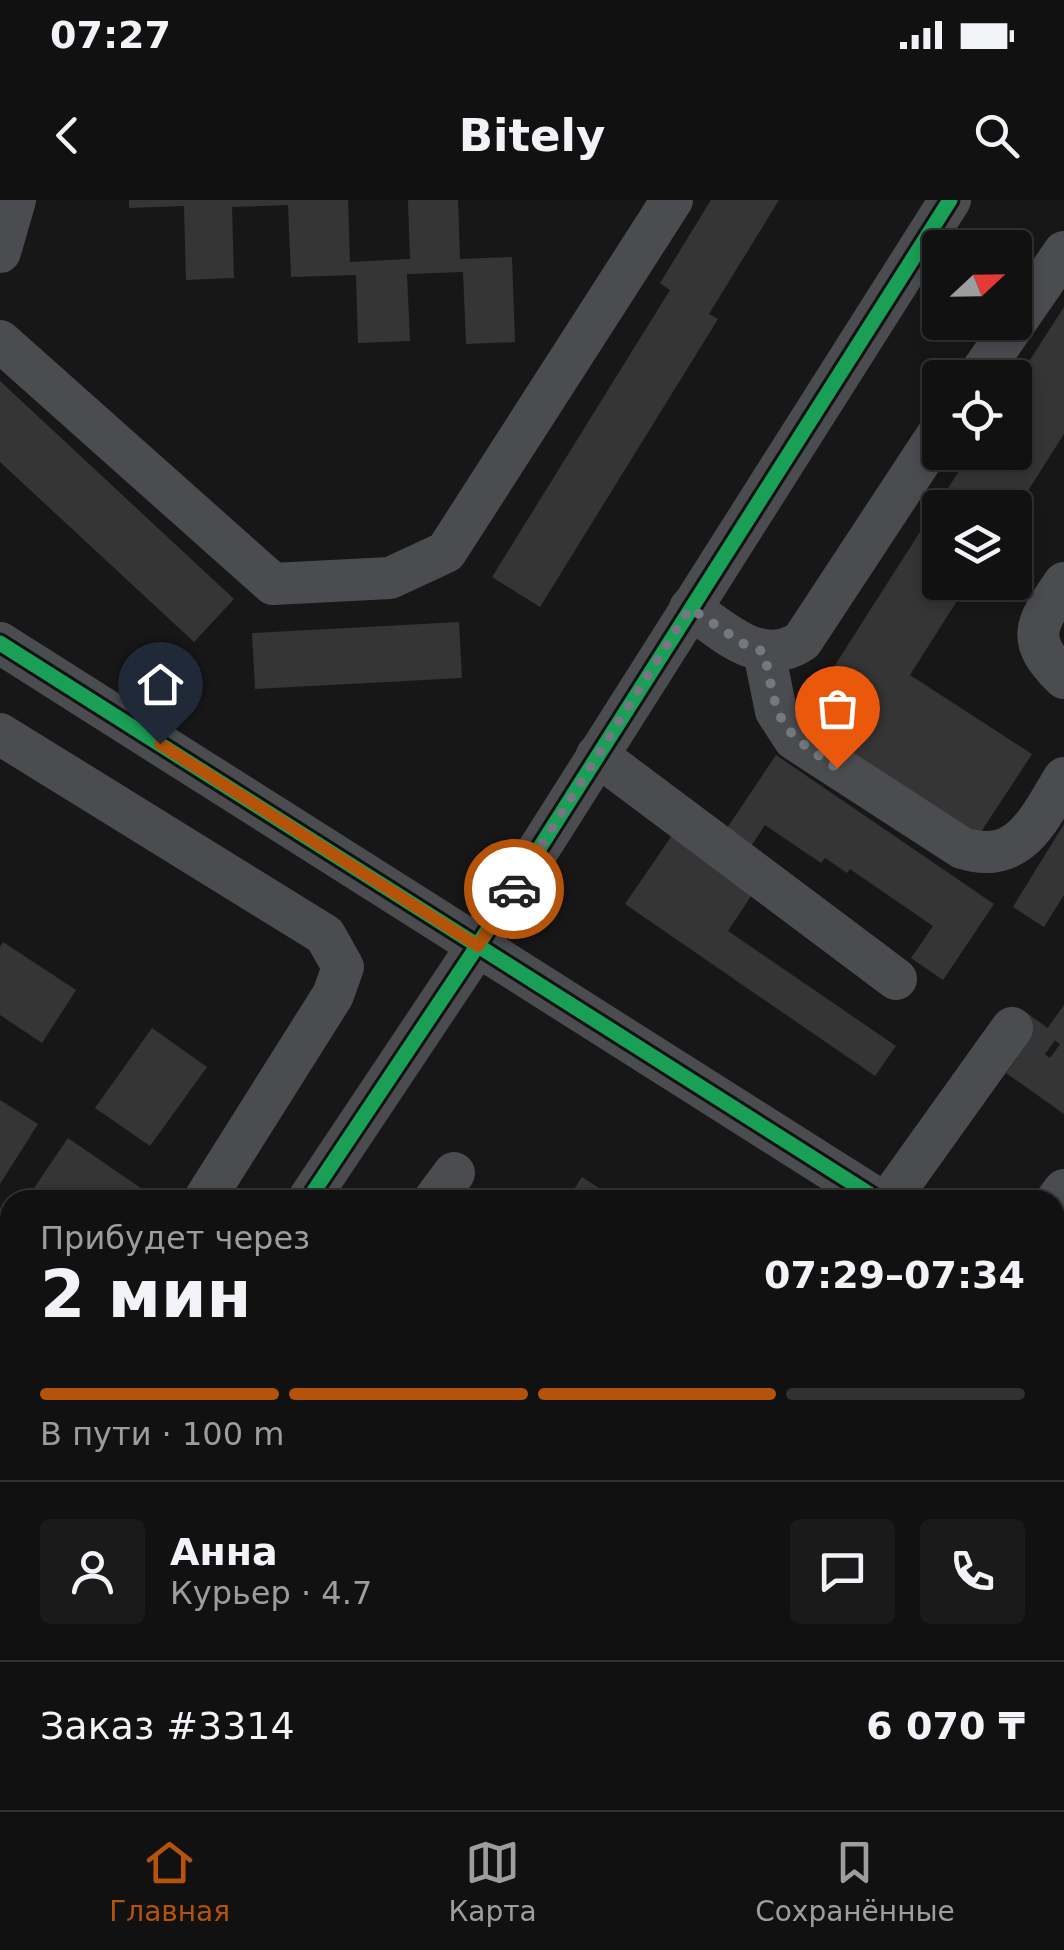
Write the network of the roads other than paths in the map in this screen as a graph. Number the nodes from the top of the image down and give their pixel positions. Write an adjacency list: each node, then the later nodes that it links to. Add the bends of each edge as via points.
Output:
1 (15, 200): 4 (street)
2 (672, 200): 6 (street, via 446,552 390,578 273,584)
3 (950, 200): 10 (street)
4 (0, 252)
5 (1064, 252): 7 (street)
6 (0, 341)
7 (989, 360)
8 (922, 458): 12 (street, via 802,641)
9 (1064, 583): 13 (street, via 1037,630 1041,654)
10 (690, 608): 12 (street); 15 (street)
11 (0, 643): 17 (street)
12 (764, 652): 16 (street, via 776,711 794,739 962,848 998,853 1030,833)
13 (1064, 678)
14 (0, 734): 20 (street, via 325,936 343,967 333,995)
15 (597, 756): 17 (street); 18 (street)
16 (1064, 778)
17 (478, 946): 21 (street); 22 (street)
18 (896, 978)
19 (1012, 1028): 23 (street)
20 (210, 1190)
21 (315, 1190)
22 (862, 1190)
23 (896, 1190)

